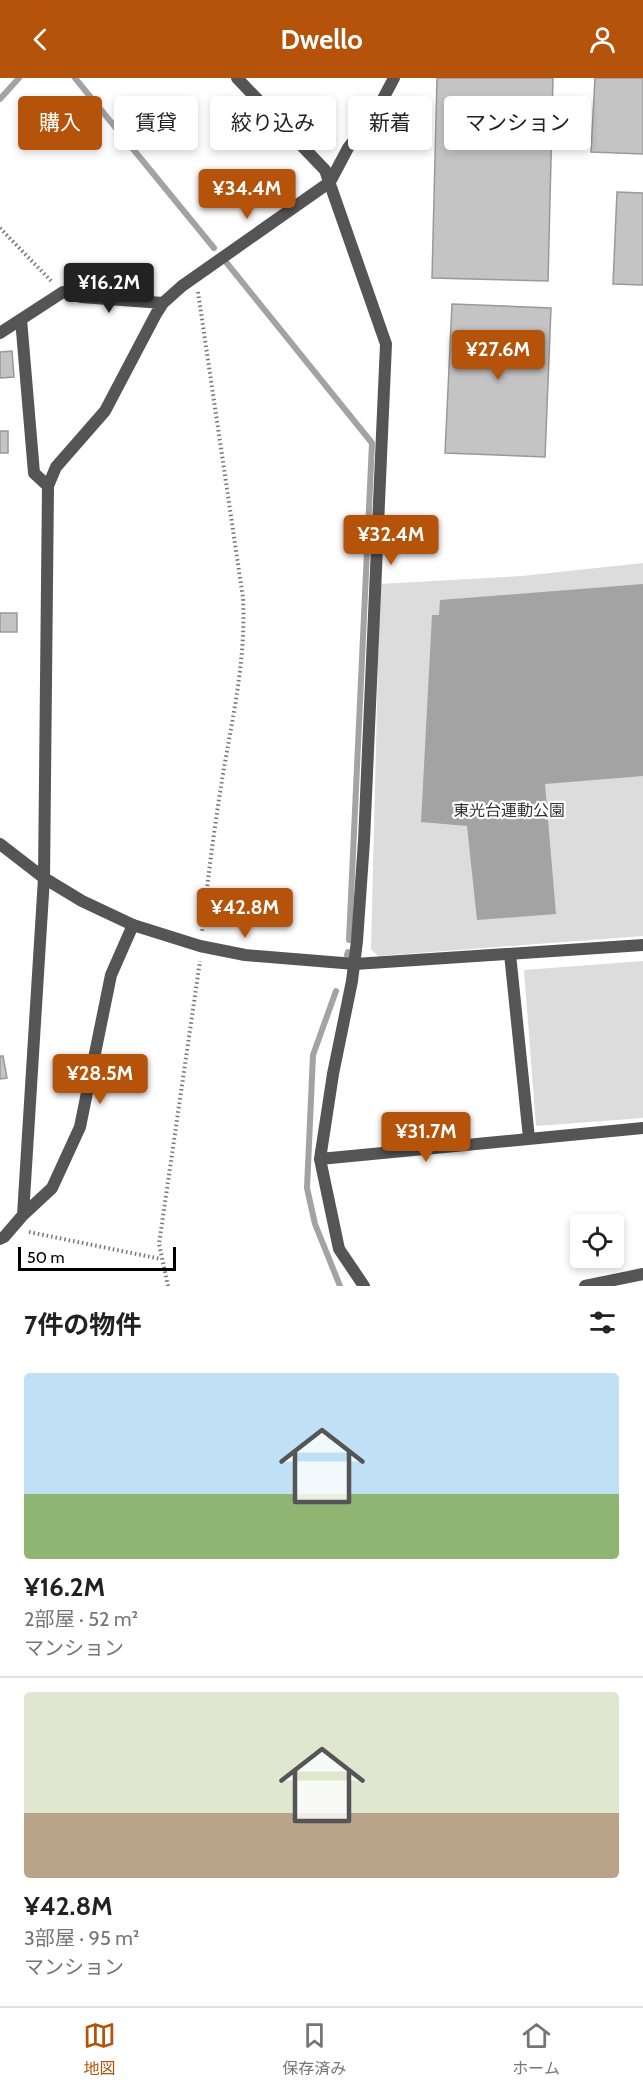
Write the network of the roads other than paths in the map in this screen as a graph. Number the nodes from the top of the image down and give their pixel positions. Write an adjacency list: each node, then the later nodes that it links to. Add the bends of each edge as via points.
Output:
1 (237, 78): 3 (street, via 325,170)
2 (394, 78): 3 (street)
3 (330, 182): 4 (street); 13 (street, via 386,344)
4 (163, 303): 5 (street, via 81,297 63,292); 7 (street, via 105,411 56,467)
5 (21, 319): 6 (street); 7 (street, via 34,473)
6 (0, 333)
7 (48, 486): 9 (street)
8 (0, 844): 9 (street)
9 (44, 878): 10 (street); 17 (street)
10 (132, 925): 13 (street, via 245,955); 17 (street, via 111,975 80,1127 52,1188)
11 (643, 945): 12 (street)
12 (510, 954): 13 (street); 15 (street)
13 (355, 964): 16 (street)
14 (643, 1128): 15 (street)
15 (529, 1138): 16 (street)
16 (321, 1159): 20 (street, via 339,1249)
17 (23, 1215): 18 (street)
18 (0, 1239)
19 (643, 1274): 21 (street)
20 (364, 1286)
21 (585, 1286)

